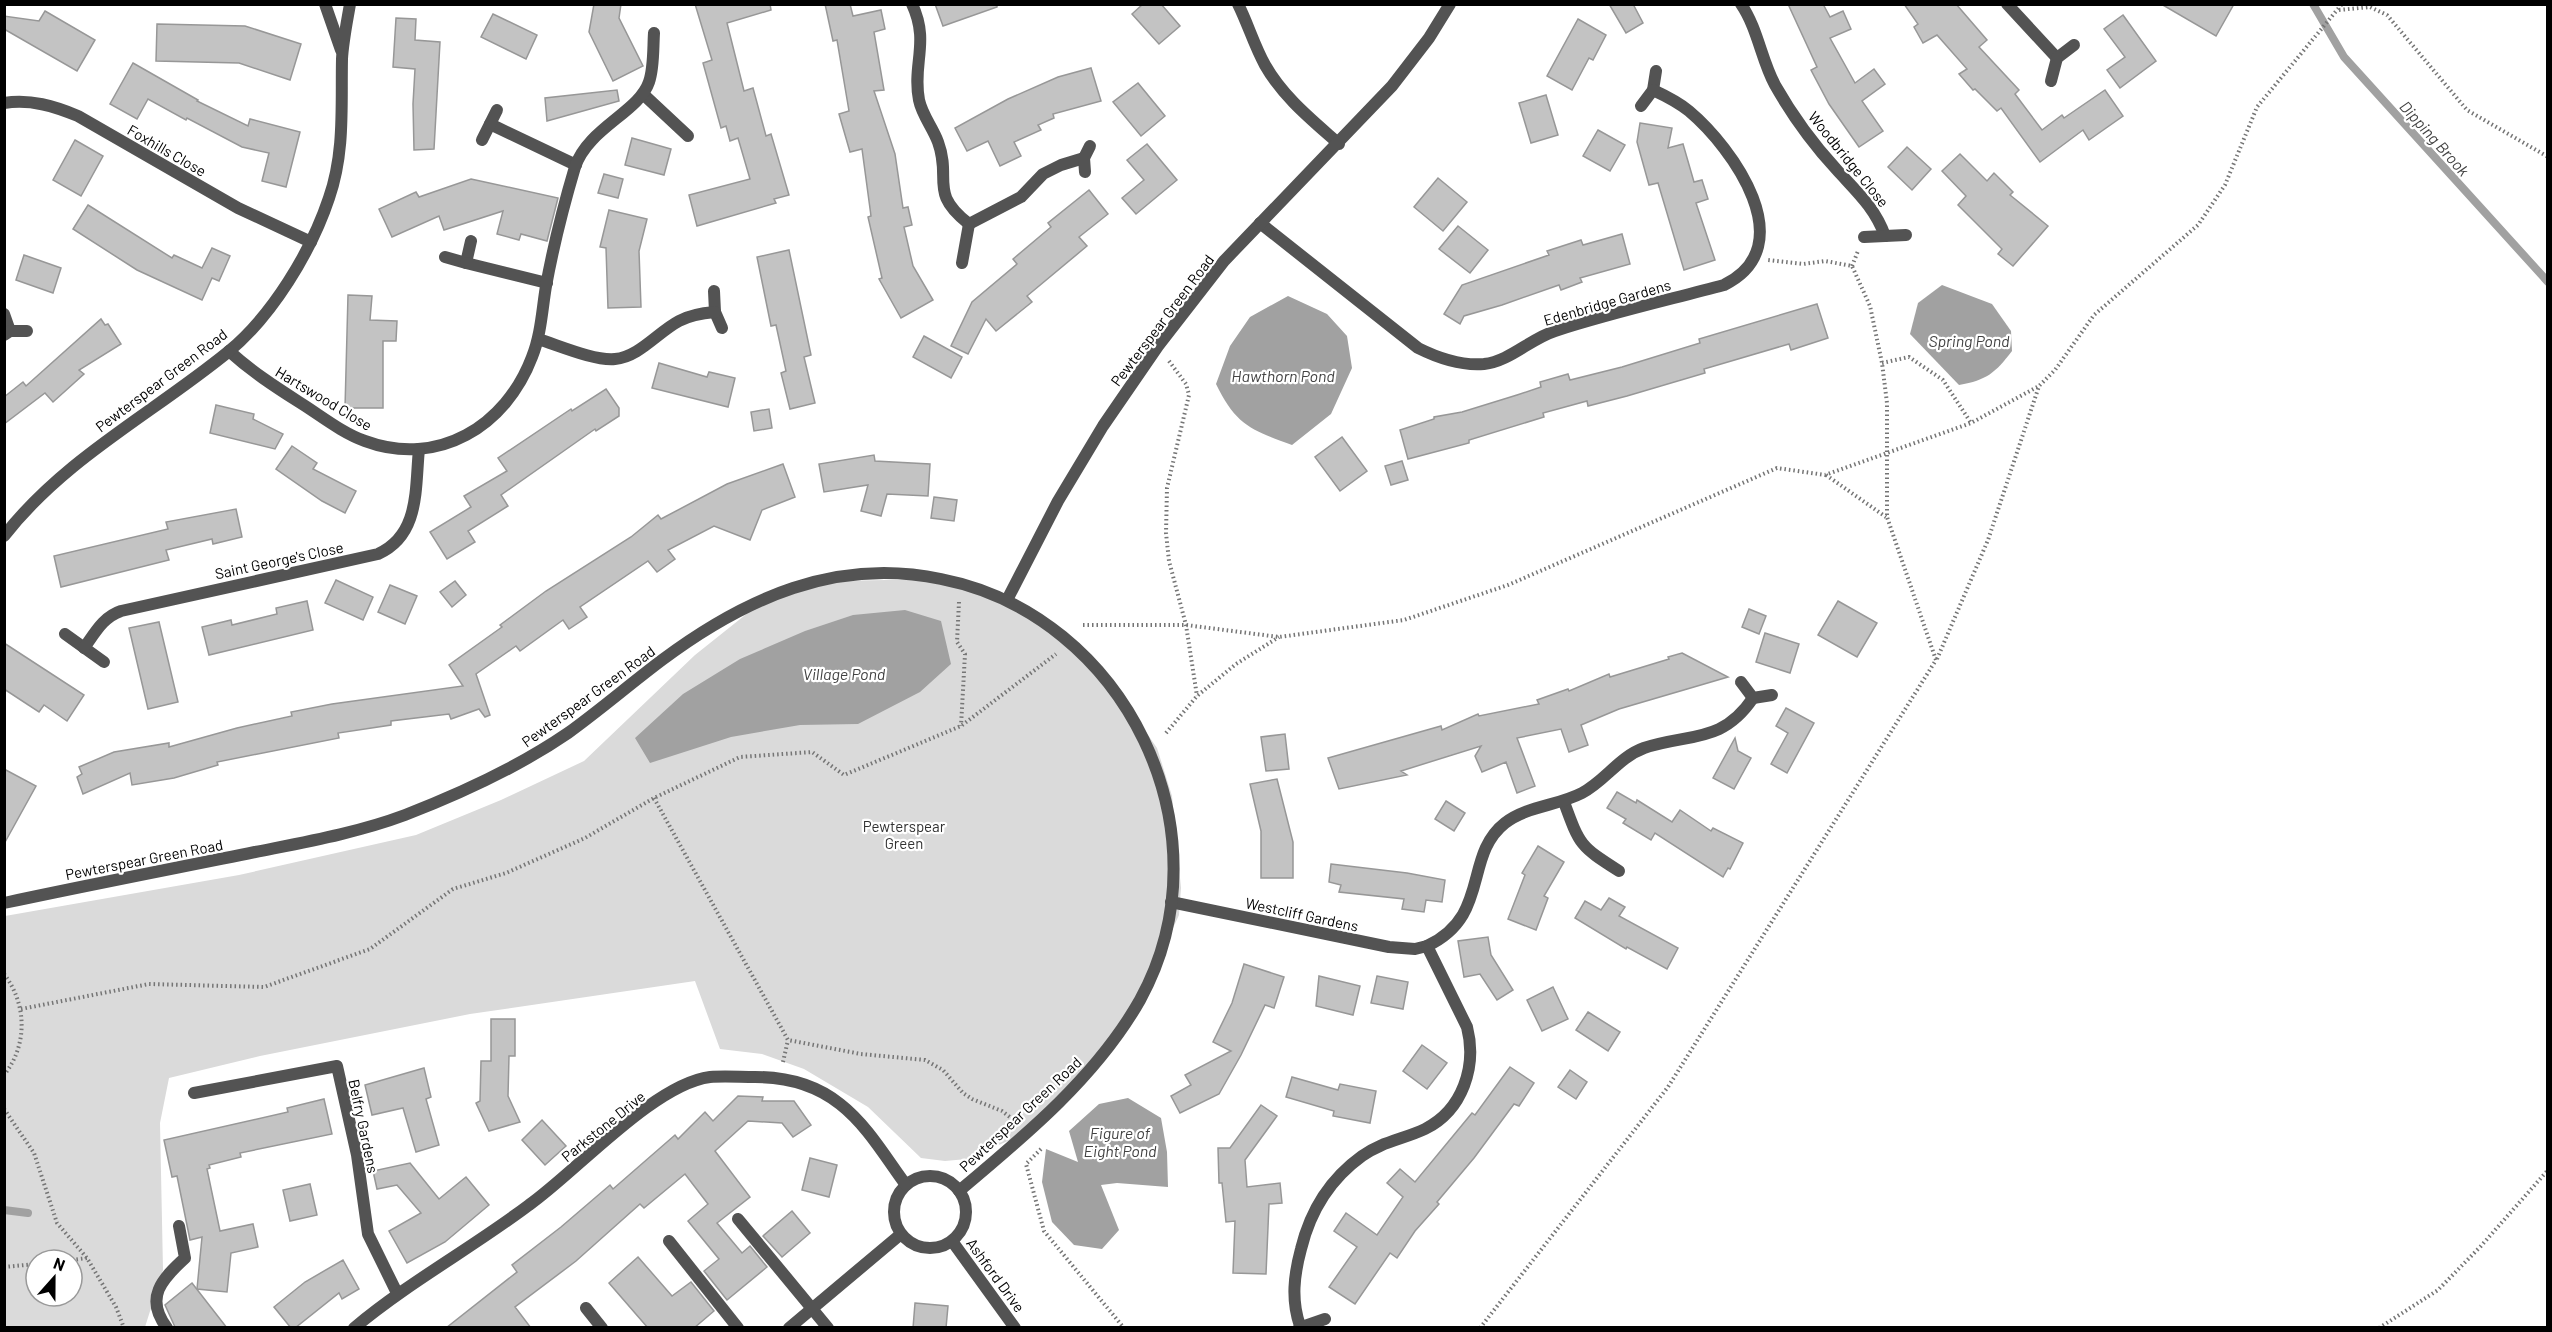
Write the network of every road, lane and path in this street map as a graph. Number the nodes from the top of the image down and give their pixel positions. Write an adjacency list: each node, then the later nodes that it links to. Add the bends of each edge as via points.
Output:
1 (325, 4): 12 (street, Pewterspear Green Road)
2 (350, 4): 12 (street, Pewterspear Green Road)
3 (912, 4): 30 (street, via 921,31 919,100 939,144 946,201)
4 (1238, 4): 24 (street, via 1256,48 1279,85)
5 (1450, 4): 24 (street, Pewterspear Green Road, via 1392,86)
6 (1741, 4): 33 (street, Woodbridge Close, via 1774,83 1815,142 1868,201)
7 (2007, 4): 13 (street)
8 (2342, 4): 9 (path)
9 (2338, 10): 26 (path, via 2370,7 2387,15 2467,110); 52 (path, via 2257,107 2225,185 2198,225 2094,315)
10 (654, 33): 17 (street, via 650,82)
11 (2074, 45): 13 (street)
12 (342, 57): 36 (street, Pewterspear Green Road, via 339,159)
13 (2057, 58): 15 (street)
14 (1656, 71): 16 (street)
15 (2051, 81)
16 (1653, 90): 19 (street); 38 (street, Edenbridge Gardens, via 1687,109 1704,124 1743,177 1758,210 1760,225)
17 (643, 94): 22 (street); 28 (street, Hartswood Close, via 594,137)
18 (4, 103): 36 (street, Foxhills Close, via 35,102 78,116 238,208)
19 (1641, 106)
20 (497, 110): 21 (street)
21 (490, 124): 23 (street); 28 (street)
22 (688, 136)
23 (482, 140)
24 (1339, 144): 31 (street, Pewterspear Green Road)
25 (1090, 146): 27 (street)
26 (2547, 156)
27 (1084, 158): 29 (street); 30 (street, via 1043,174 1021,196)
28 (576, 165): 41 (street, Hartswood Close)
29 (1085, 172)
30 (969, 224): 40 (street)
31 (1260, 224): 38 (street, Edenbridge Gardens, via 1418,348 1433,356 1468,364 1503,358 1554,332 1724,285 1736,279); 49 (street, Pewterspear Green Road, via 1224,261)
32 (1906, 235): 33 (street)
33 (1885, 236): 34 (street)
34 (1864, 237)
35 (471, 241): 39 (street)
36 (311, 242): 50 (street, Pewterspear Green Road, via 276,299)
37 (445, 257): 39 (street)
38 (1753, 258): 51 (path, via 1852,266 1870,306)
39 (466, 263): 41 (street)
40 (962, 263)
41 (547, 283): 48 (street, Hartswood Close)
42 (714, 291): 43 (street)
43 (715, 312): 45 (street); 48 (street, via 679,321 637,350 614,359)
44 (4, 314): 47 (street)
45 (722, 328)
46 (27, 331): 47 (street)
47 (7, 333)
48 (538, 339): 54 (street, Hartswood Close, via 518,388 488,423 462,437)
49 (1158, 346): 59 (street, Pewterspear Green Road, via 1058,501); 62 (path, via 1186,384 1189,396 1170,474 1166,518 1169,561)
50 (230, 351): 54 (street, Hartswood Close, via 255,374 351,435 376,445); 58 (street, Pewterspear Green Road, via 79,460 35,499)
51 (1882, 363): 53 (path, via 1909,357 1943,380); 55 (path)
52 (2040, 387): 53 (path); 67 (path, via 1988,540)
53 (1971, 423): 55 (path)
54 (419, 449): 65 (street, Saint George's Close, via 410,521 390,549 121,611 104,621)
55 (1887, 454): 56 (path); 57 (path)
56 (1825, 474): 57 (path); 64 (path, via 1777,468 1508,585 1404,620)
57 (1887, 517): 67 (path)
58 (4, 536)
59 (1007, 600): 78 (street, Pewterspear Green Road, via 1086,658 1116,692 1142,734 1167,806 1173,857); 79 (street, Pewterspear Green Road, via 962,583 887,572 824,578 790,588 691,640 568,733 521,762 400,817 326,837)
60 (959, 601): 73 (path, via 957,642 965,654)
61 (1083, 625): 62 (path)
62 (1186, 625): 64 (path); 71 (path)
63 (65, 634): 65 (street)
64 (1279, 637): 71 (path, via 1236,664)
65 (84, 648): 68 (street)
66 (1056, 654): 73 (path)
67 (1936, 660): 116 (path, via 1668,1087)
68 (104, 662)
69 (1740, 682): 72 (street)
70 (1772, 695): 72 (street)
71 (1197, 696): 74 (path)
72 (1753, 698): 76 (street, via 1743,713 1720,728 1631,754 1599,782)
73 (961, 726): 75 (path, via 844,775 812,752 741,757)
74 (1166, 733)
75 (654, 798): 82 (path, via 585,838 506,873 453,889 370,949 264,987 149,984); 83 (path)
76 (1564, 802): 77 (street, via 1583,847); 80 (street, via 1525,812 1499,829 1483,856 1467,910 1449,932)
77 (1619, 871)
78 (1171, 902): 80 (street, Westcliff Gardens, via 1389,948); 92 (street, Pewterspear Green Road, via 1142,996 1108,1048 1056,1105)
79 (4, 903)
80 (1427, 946): 106 (street, via 1467,1027 1471,1053 1468,1076 1459,1096 1436,1123 1363,1155 1321,1199 1307,1228 1296,1271 1294,1298)
81 (4, 974): 82 (path, via 13,985)
82 (21, 1009): 84 (path, via 17,1053)
83 (788, 1040): 85 (path); 88 (path, via 861,1054 925,1060 943,1070 963,1093)
84 (4, 1075)
85 (780, 1077): 91 (street, Parkstone Drive, via 822,1092 840,1104); 102 (street, Parkstone Drive, via 709,1077 685,1085 648,1106 531,1204)
86 (194, 1093): 102 (street, Belfry Gardens, via 337,1066 357,1155 368,1234)
87 (4, 1108): 99 (path, via 34,1153 57,1223)
88 (1011, 1118)
89 (1041, 1149): 115 (path, via 1026,1164 1044,1231)
90 (2547, 1170): 117 (path, via 2438,1290)
91 (906, 1185): 92 (street, via 916,1178 940,1177); 95 (street, via 895,1201 896,1224)
92 (959, 1191): 97 (street, via 966,1211 965,1223)
93 (738, 1219): 104 (street)
94 (179, 1226): 108 (street, via 185,1258 160,1285 155,1300)
95 (901, 1234): 97 (street, via 918,1246 929,1248); 104 (street)
96 (669, 1241): 111 (street)
97 (952, 1241): 114 (street, Ashford Drive)
98 (84, 1258): 99 (path)
99 (87, 1258): 107 (path)
100 (24, 1265): 101 (path)
101 (4, 1267)
102 (397, 1293): 109 (street, Parkstone Drive)
103 (586, 1308): 110 (street)
104 (813, 1308): 112 (street); 113 (street)
105 (1325, 1319): 106 (street)
106 (1300, 1327)
107 (124, 1328)
108 (167, 1328)
109 (354, 1328)
110 (602, 1328)
111 (738, 1328)
112 (789, 1328)
113 (828, 1328)
114 (1015, 1328)
115 (1124, 1328)
116 (1480, 1328)
117 (2379, 1328)

